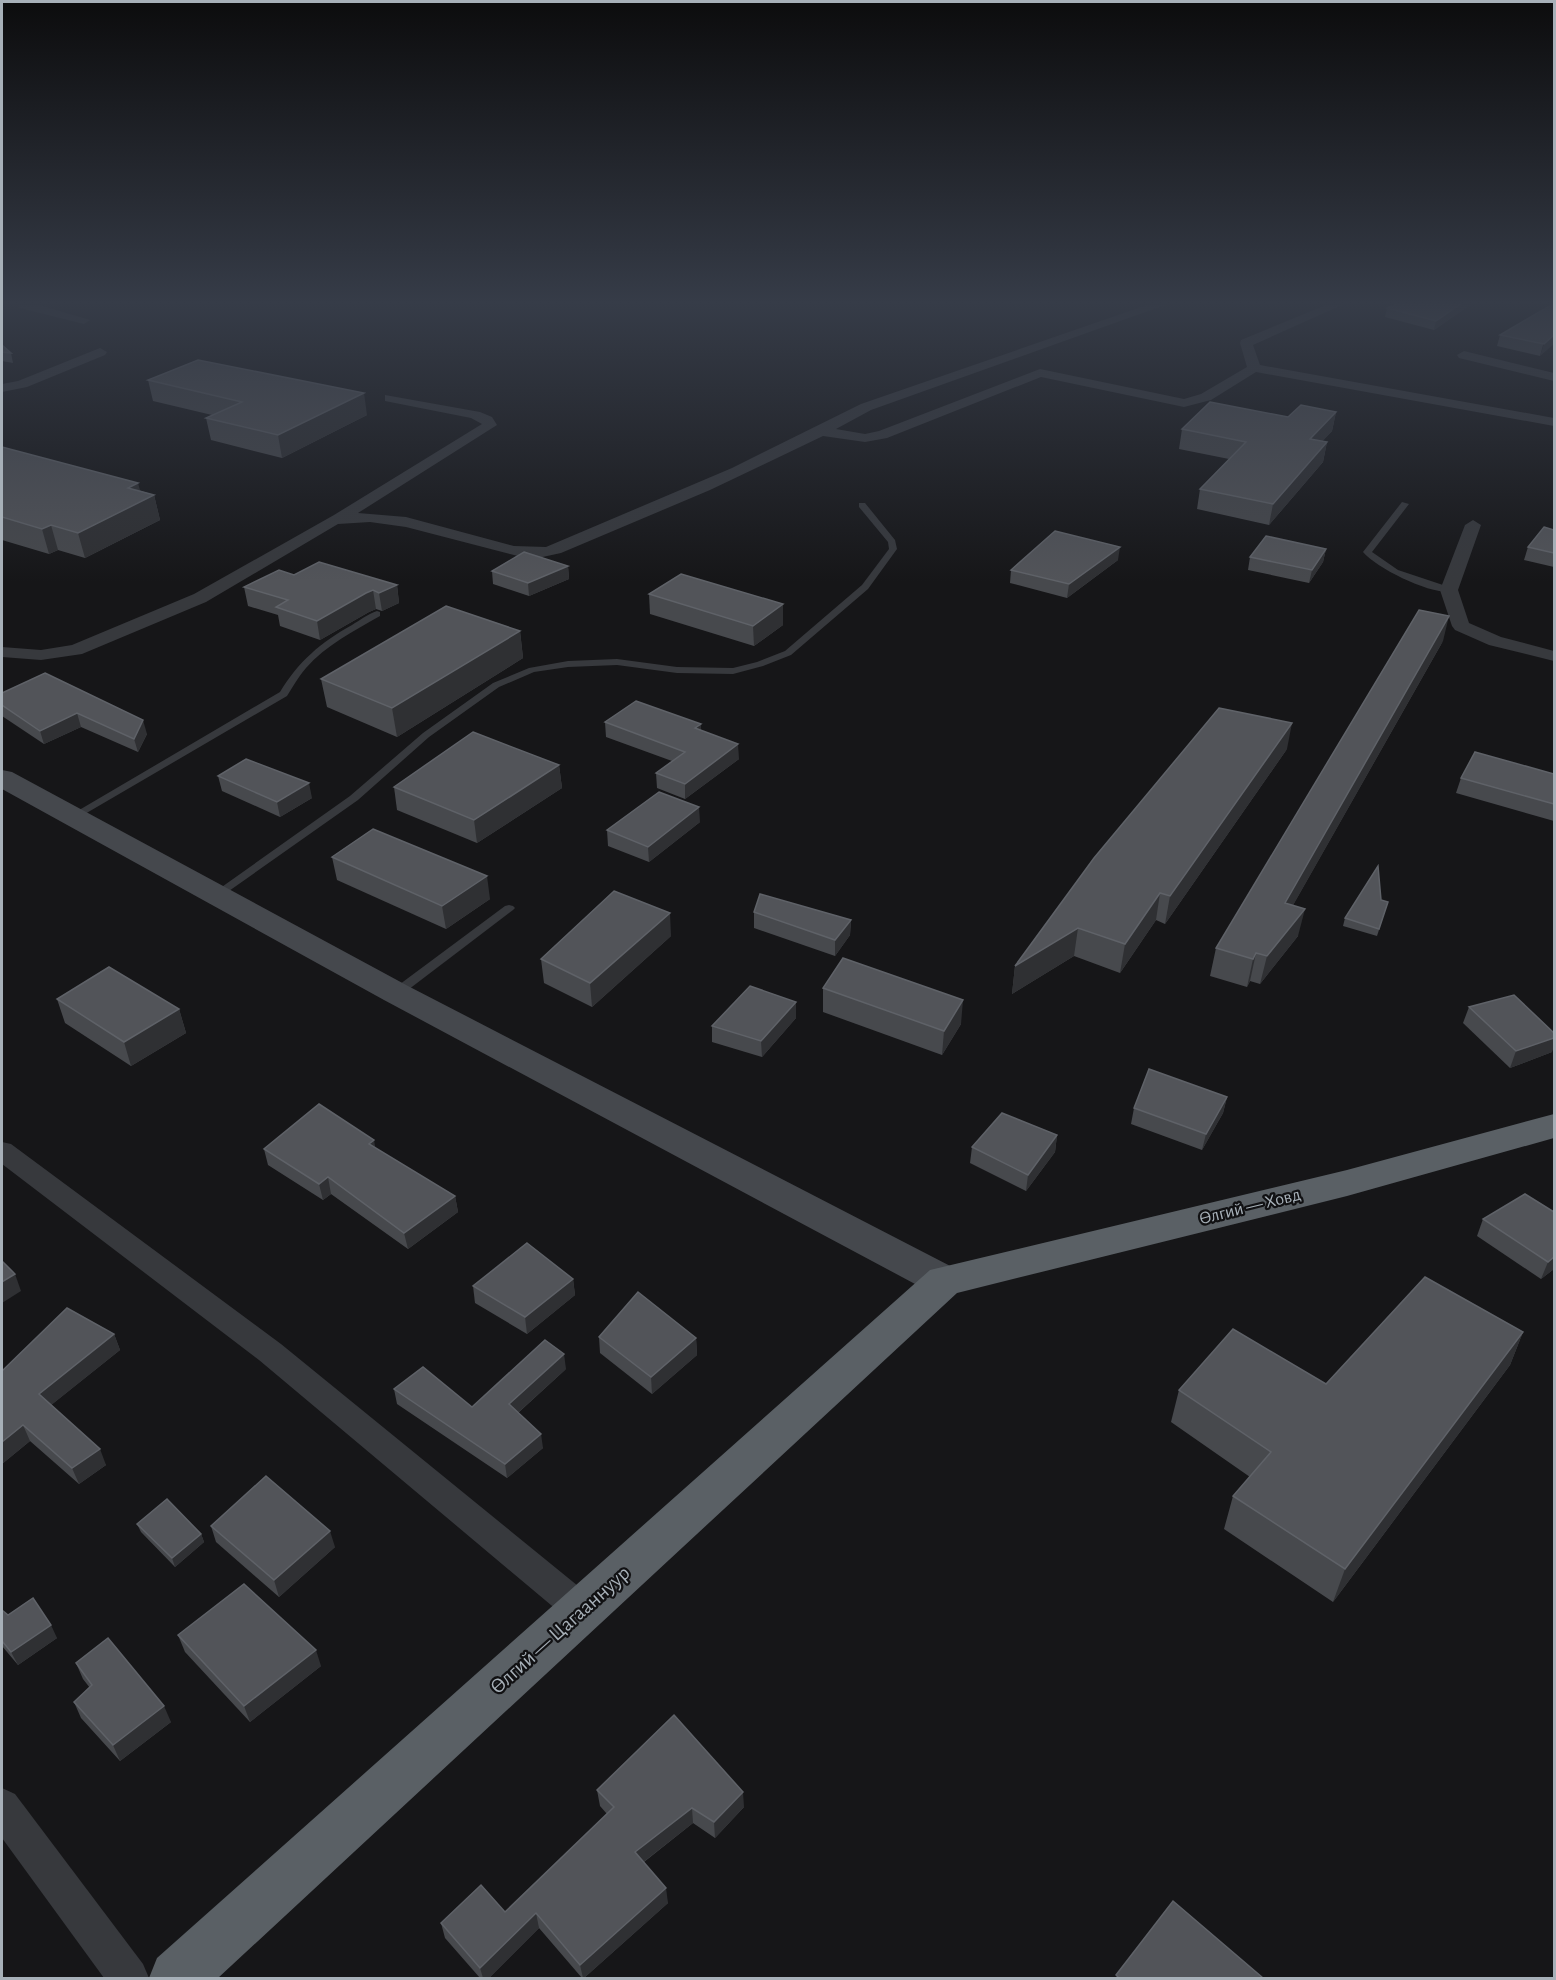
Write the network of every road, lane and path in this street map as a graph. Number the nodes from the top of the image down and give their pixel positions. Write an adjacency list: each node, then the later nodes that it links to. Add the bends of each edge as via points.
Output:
1 (894, 397): 8 (street, via 866,407)
2 (978, 397): 8 (street, via 882,435 865,438)
3 (1157, 397): 4 (street, via 1184,403)
4 (1205, 397)
5 (1414, 397): 7 (street)
6 (390, 398): 11 (street, via 475,415 490,425)
7 (1554, 423)
8 (822, 431): 11 (street, via 653,510 540,554 510,552 378,517 357,515)
9 (1405, 504): 13 (lane, via 1367,552 1401,576)
10 (862, 505): 19 (lane, via 892,542 893,549 865,587 788,653 733,671 677,670 616,662 568,664 532,670 496,685 426,735 354,798)
11 (334, 520): 15 (street, via 200,598 76,650 41,655)
12 (1473, 525): 13 (street)
13 (1449, 590): 16 (street, via 1461,626 1496,641)
14 (377, 614): 18 (lane, via 330,640 303,663 285,694)
15 (2, 652)
16 (1554, 656)
17 (2, 778): 18 (main road)
18 (74, 816): 19 (main road)
19 (214, 896): 21 (main road)
20 (509, 908): 21 (lane)
21 (396, 993): 24 (main road)
22 (1554, 1126): 24 (highway, Өлгий — Ховд, via 1347,1183)
23 (2, 1151): 25 (street, via 270,1352)
24 (944, 1281): 25 (highway, Өлгий — Цагааннуур)
25 (582, 1610): 28 (highway, Өлгий — Цагааннуур)
26 (2, 1808): 27 (street)
27 (129, 1978)
28 (177, 1978)

